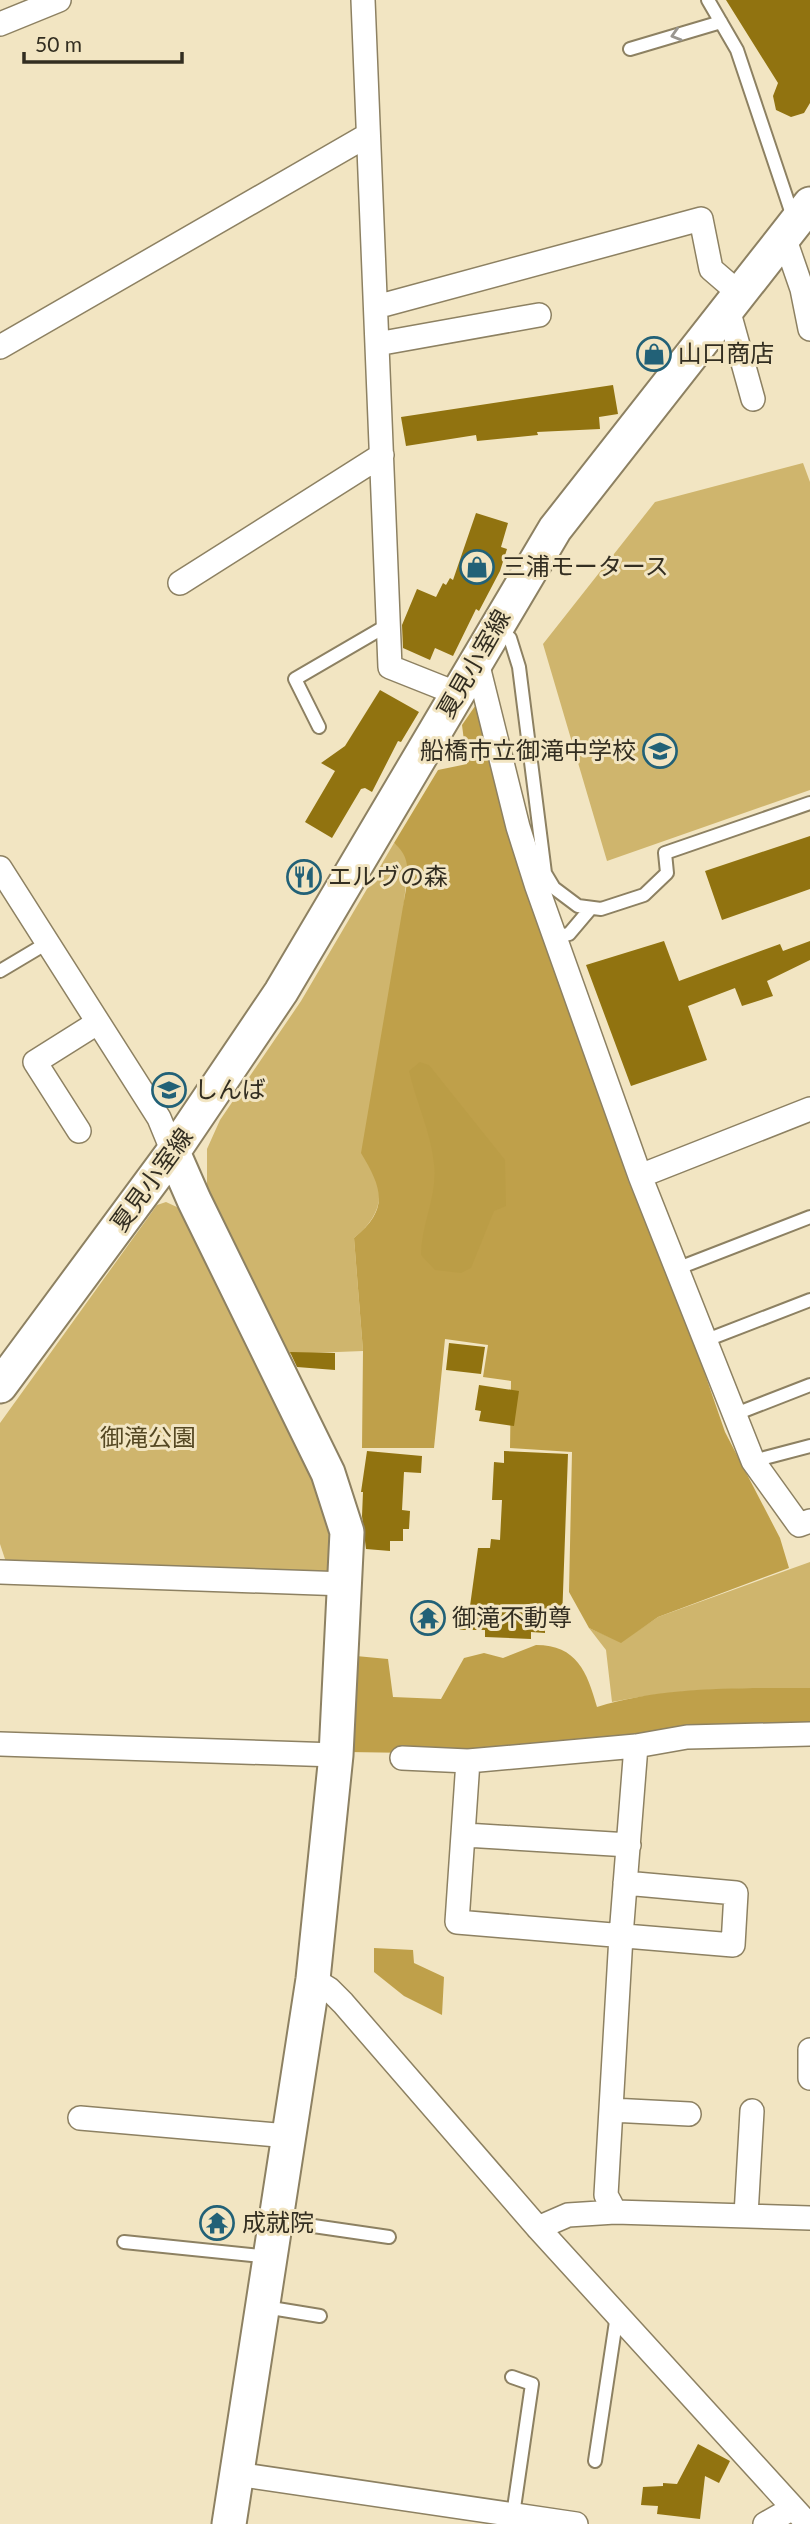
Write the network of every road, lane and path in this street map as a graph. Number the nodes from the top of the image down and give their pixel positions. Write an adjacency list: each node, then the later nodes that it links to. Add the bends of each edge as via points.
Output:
1 (59, 0): 5 (street)
2 (362, 0): 7 (street)
3 (708, 0): 4 (lane)
4 (721, 22): 6 (lane, one-way to 6); 8 (lane, via 737,50)
5 (0, 24)
6 (630, 49)
7 (368, 135): 11 (street); 15 (street)
8 (796, 222): 9 (street); 10 (street, 夏見小室線)
9 (806, 288): 13 (street)
10 (734, 301): 11 (street, via 711,269 701,219); 16 (street); 20 (street, 夏見小室線, via 555,529)
11 (376, 307): 14 (street)
12 (539, 315): 14 (street)
13 (810, 329)
14 (377, 344): 17 (street)
15 (0, 347)
16 (753, 399)
17 (382, 455): 18 (street); 19 (street)
18 (180, 583)
19 (386, 626): 22 (street, via 390,667); 23 (lane, via 295,679)
20 (496, 627): 21 (street, 夏見小室線); 26 (lane, via 510,638 520,667 545,873 562,894)
21 (477, 662): 22 (street, 夏見小室線); 27 (street, via 518,827)
22 (458, 694): 33 (street, 夏見小室線, via 281,992)
23 (319, 727)
24 (810, 803): 26 (lane, via 665,853 667,873 644,895)
25 (0, 868): 28 (street)
26 (591, 908): 27 (lane, via 569,934)
27 (554, 937): 34 (street)
28 (47, 943): 29 (lane); 30 (street)
29 (0, 971)
30 (97, 1023): 32 (street, via 35,1062); 33 (street, via 159,1118)
31 (810, 1108): 34 (street)
32 (79, 1131)
33 (173, 1152): 39 (street, 夏見小室線); 46 (street, via 332,1482 347,1532)
34 (640, 1176): 36 (street)
35 (809, 1218): 36 (lane)
36 (676, 1269): 38 (street)
37 (810, 1300): 38 (lane)
38 (704, 1341): 41 (street)
39 (0, 1385)
40 (810, 1385): 41 (lane)
41 (733, 1415): 43 (street)
42 (810, 1447): 43 (lane)
43 (753, 1461): 44 (street, via 799,1525)
44 (810, 1521)
45 (0, 1572): 46 (street)
46 (346, 1584): 50 (street)
47 (810, 1734): 49 (street, via 687,1737)
48 (0, 1744): 50 (street)
49 (636, 1746): 52 (street); 54 (street)
50 (336, 1755): 57 (street)
51 (402, 1758): 52 (street)
52 (468, 1761): 53 (street)
53 (465, 1835): 54 (street); 56 (street, via 457,1922)
54 (629, 1845): 55 (street)
55 (625, 1882): 56 (street); 56 (street, via 736,1894 733,1945)
56 (621, 1936): 60 (street)
57 (313, 1979): 64 (street); 69 (street, via 343,2003)
58 (810, 2050): 59 (street)
59 (810, 2078)
60 (611, 2110): 62 (street); 65 (street, via 606,2195)
61 (752, 2111): 66 (street)
62 (689, 2114)
63 (80, 2118): 64 (street)
64 (289, 2136): 68 (street)
65 (615, 2212): 66 (street); 69 (street, via 568,2215)
66 (746, 2216): 67 (street)
67 (810, 2218)
68 (276, 2220): 70 (lane); 72 (street)
69 (538, 2228): 74 (street)
70 (389, 2237)
71 (124, 2242): 72 (lane)
72 (270, 2257): 73 (street)
73 (263, 2306): 75 (lane); 78 (street)
74 (617, 2315): 77 (lane); 80 (street)
75 (320, 2316)
76 (513, 2377): 79 (lane, via 532,2384)
77 (595, 2461)
78 (237, 2474): 79 (street); 81 (street)
79 (513, 2515): 82 (street)
80 (801, 2516): 83 (street)
81 (229, 2524)
82 (576, 2524)
83 (765, 2524)

